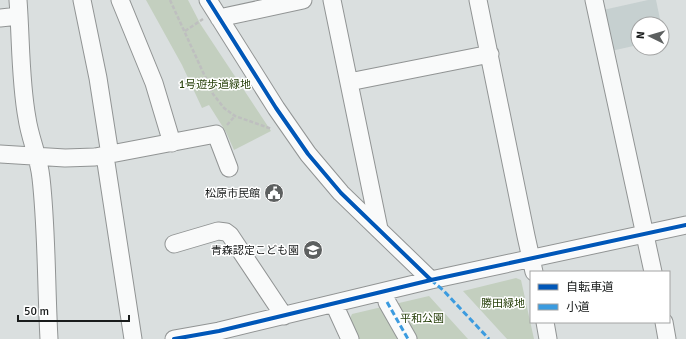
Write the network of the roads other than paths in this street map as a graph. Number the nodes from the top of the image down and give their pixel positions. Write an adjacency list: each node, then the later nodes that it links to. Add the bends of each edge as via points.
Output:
1 (82, 0): 15 (street, via 98,78)
2 (120, 0): 13 (street, via 154,84)
3 (208, 0): 10 (street)
4 (303, 0): 10 (street)
5 (332, 0): 12 (street)
6 (478, 0): 11 (street)
7 (594, 0): 20 (street)
8 (18, 8): 9 (street); 16 (street, via 27,120)
9 (0, 18)
10 (212, 18): 19 (street, via 308,154 341,193)
11 (490, 54): 12 (street); 22 (street)
12 (349, 82): 19 (street)
13 (172, 143): 15 (street); 17 (street, via 216,134)
14 (0, 154): 16 (street)
15 (108, 156): 16 (street); 31 (street)
16 (37, 157): 30 (street, via 44,207)
17 (229, 168)
18 (686, 225): 20 (street)
19 (379, 229): 24 (street)
20 (646, 234): 22 (street); 23 (street)
21 (174, 244): 27 (street, via 218,231 226,232)
22 (533, 265): 24 (street)
23 (653, 271)
24 (431, 280): 26 (street)
25 (386, 302): 34 (street)
26 (334, 304): 27 (street); 33 (street)
27 (284, 316): 32 (street)
28 (545, 323): 35 (street)
29 (664, 323): 36 (street)
30 (48, 339)
31 (133, 339)
32 (174, 339)
33 (350, 339)
34 (408, 339)
35 (548, 339)
36 (667, 339)

